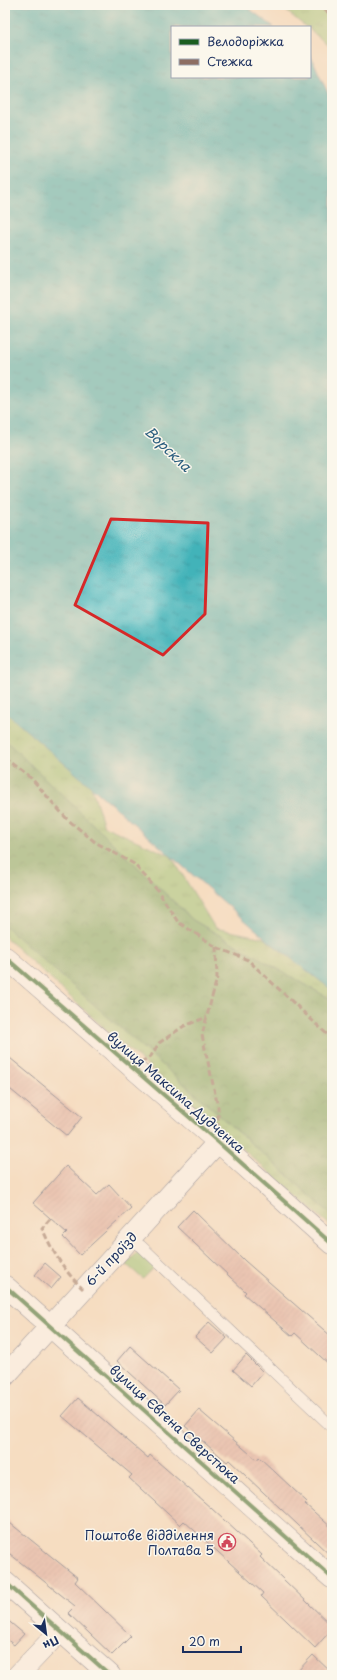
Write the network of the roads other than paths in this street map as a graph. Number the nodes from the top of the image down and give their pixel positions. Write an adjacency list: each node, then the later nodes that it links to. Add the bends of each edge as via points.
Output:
1 (5, 957): 2 (street, вулиця Максима Дудченка)
2 (218, 1142): 3 (street, 6-й проїзд); 4 (street, вулиця Максима Дудченка)
3 (129, 1240): 6 (street, 6-й проїзд); 8 (lane, via 141,1246)
4 (332, 1244)
5 (5, 1286): 6 (street, вулиця Євгена Сверстюка)
6 (50, 1326): 7 (street, 6-й проїзд); 9 (street, вулиця Євгена Сверстюка)
7 (5, 1376)
8 (332, 1427)
9 (332, 1578)
10 (5, 1582): 11 (street)
11 (60, 1631): 12 (street); 13 (street)
12 (18, 1675)
13 (110, 1675)

